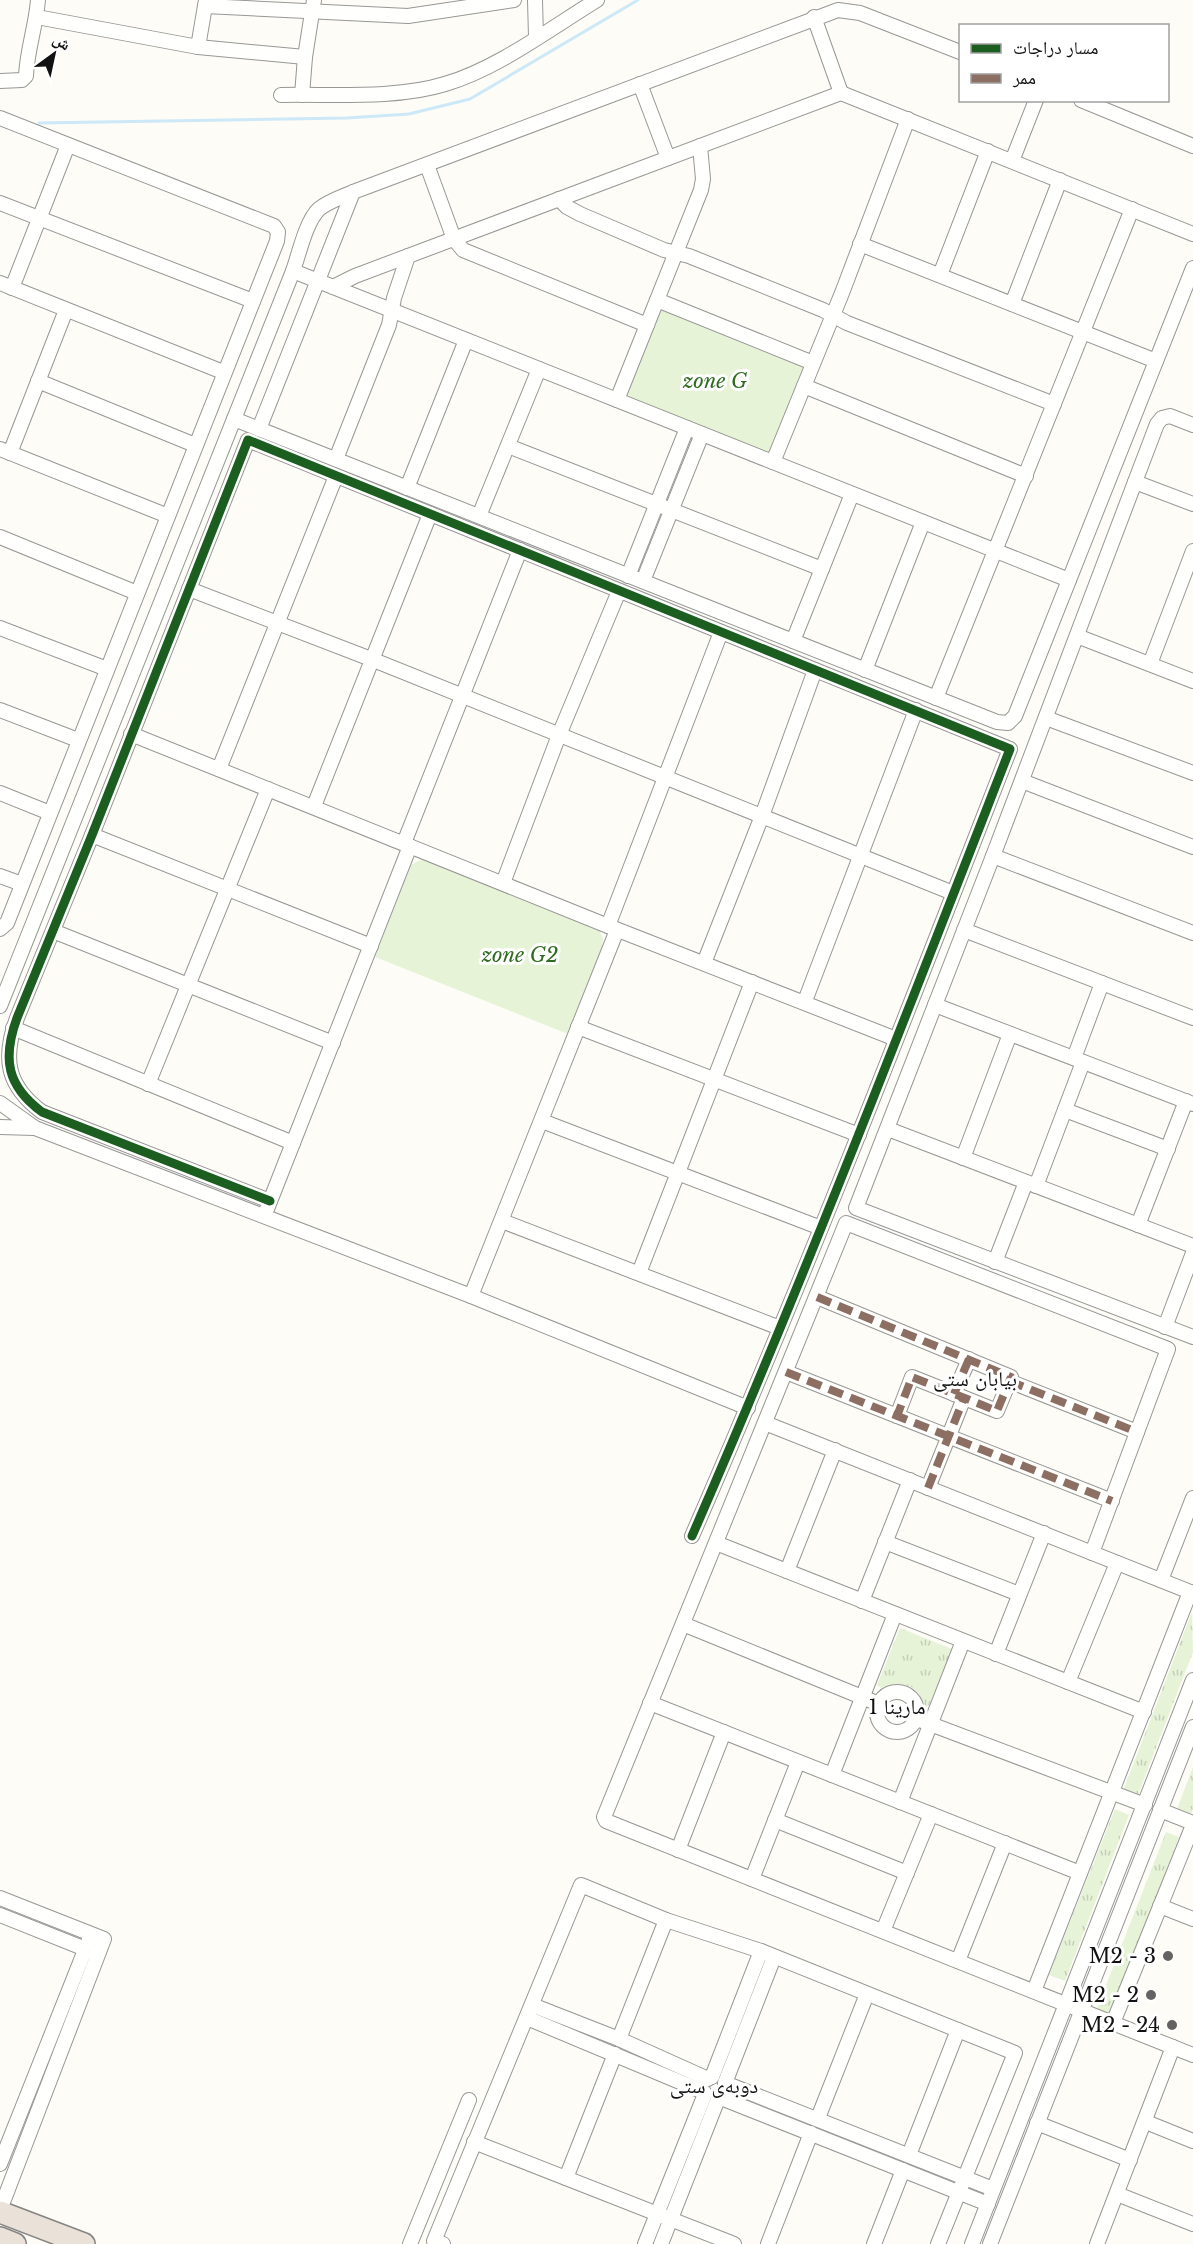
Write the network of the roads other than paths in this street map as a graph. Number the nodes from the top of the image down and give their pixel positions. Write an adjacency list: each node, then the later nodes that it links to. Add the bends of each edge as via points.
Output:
1 (38, 0): 7 (street)
2 (514, 0): 6 (street, via 408,16)
3 (535, 0): 9 (street)
4 (597, 0): 9 (street)
5 (206, 3): 6 (street); 10 (street)
6 (313, 6): 12 (street)
7 (37, 17): 10 (street); 13 (street, via 26,76 22,80)
8 (814, 18): 11 (street, via 838,10 860,13); 14 (street); 15 (street)
9 (536, 37): 17 (street, via 473,75 413,92)
10 (198, 47): 12 (street)
11 (959, 52)
12 (305, 57): 17 (street)
13 (0, 81)
14 (640, 84): 26 (street); 28 (street)
15 (841, 93): 21 (street); 23 (street)
16 (281, 95): 17 (street)
17 (302, 95)
18 (1035, 102): 27 (street)
19 (1086, 102): 24 (street)
20 (0, 118): 22 (street)
21 (908, 119): 25 (street); 37 (street)
22 (68, 145): 34 (street); 47 (street, via 274,226 277,240)
23 (700, 146): 26 (street); 38 (street, via 701,190)
24 (1193, 146)
25 (988, 152): 27 (street); 42 (street)
26 (668, 158): 31 (street)
27 (1012, 161): 29 (street)
28 (427, 165): 30 (street); 36 (street)
29 (1060, 180): 33 (street); 48 (street)
30 (353, 192): 41 (street, via 327,203 312,218); 43 (street)
31 (559, 199): 36 (street); 38 (street, via 580,214)
32 (0, 203): 34 (street)
33 (1132, 209): 35 (street); 53 (street)
34 (39, 219): 44 (street); 47 (street)
35 (1193, 234)
36 (454, 239): 39 (street); 52 (street, via 463,250)
37 (860, 244): 42 (street); 51 (street)
38 (676, 253): 46 (street); 51 (street)
39 (408, 256): 45 (street); 50 (street)
40 (1193, 267): 55 (street)
41 (293, 271): 43 (street); 63 (street)
42 (940, 275): 48 (street)
43 (318, 281): 45 (street); 66 (street)
44 (6, 285): 49 (street)
45 (333, 287): 50 (street)
46 (657, 300): 52 (street); 56 (street)
47 (253, 301): 58 (street)
48 (1012, 304): 53 (street)
49 (66, 310): 58 (street); 59 (street)
50 (391, 310): 54 (street); 71 (street, via 389,325)
51 (832, 315): 56 (street); 62 (street)
52 (647, 325): 61 (street)
53 (1083, 332): 55 (street); 62 (street)
54 (466, 340): 57 (street); 76 (street)
55 (1156, 361): 91 (street)
56 (813, 363): 60 (street)
57 (538, 369): 61 (street); 69 (street)
58 (224, 372): 68 (street)
59 (38, 381): 68 (street); 70 (street)
60 (804, 386): 72 (street); 74 (street)
61 (617, 400): 65 (street)
62 (1054, 404): 74 (street)
63 (234, 419): 66 (street); 148 (street)
64 (1193, 425): 75 (street, via 1170,416 1162,418)
65 (687, 428): 67 (street); 78 (street)
66 (259, 429): 71 (street)
67 (702, 434): 72 (street); 80 (street)
68 (195, 445): 82 (street)
69 (507, 446): 78 (street); 83 (street)
70 (5, 451): 82 (street)
71 (336, 459): 76 (street)
72 (772, 462): 77 (street)
73 (336, 476): 81 (street); 94 (street, via 248,440); 98 (street)
74 (1026, 476): 87 (street)
75 (1135, 482): 79 (street); 101 (street)
76 (407, 488): 83 (street)
77 (852, 494): 84 (street); 89 (street)
78 (657, 504): 80 (street); 90 (street)
79 (1193, 504)
80 (672, 510): 89 (street); 92 (street)
81 (430, 514): 86 (street); 103 (street)
82 (168, 516): 97 (street)
83 (479, 516): 90 (street)
84 (923, 522): 87 (street); 107 (street)
85 (0, 537): 97 (street)
86 (520, 550): 95 (street); 109 (street)
87 (996, 551): 91 (street); 110 (street)
88 (1193, 551): 93 (street)
89 (822, 569): 102 (street)
90 (628, 576): 92 (street)
91 (1069, 580): 110 (street, via 1011,722 997,722)
92 (643, 581): 102 (street)
93 (1179, 587): 96 (street); 104 (street)
94 (189, 590): 98 (street); 114 (street)
95 (619, 591): 100 (street); 115 (street)
96 (1193, 592)
97 (137, 593): 105 (street)
98 (278, 623): 103 (street); 117 (street)
99 (0, 628): 105 (street)
100 (721, 632): 106 (street); 119 (street)
101 (1077, 636): 104 (street); 113 (street)
102 (793, 641): 107 (street)
103 (371, 659): 109 (street); 123 (street)
104 (1150, 664): 108 (street)
105 (107, 669): 116 (street)
106 (814, 670): 112 (street); 125 (street)
107 (865, 670): 110 (street)
108 (1193, 681)
109 (461, 696): 115 (street); 127 (street)
110 (936, 698)
111 (0, 710): 116 (street)
112 (916, 710): 129 (street); 135 (street, via 1010,749)
113 (1046, 718): 118 (street); 120 (street)
114 (131, 734): 117 (street); 126 (street)
115 (559, 735): 119 (street); 132 (street)
116 (78, 740): 124 (street)
117 (219, 769): 121 (street)
118 (1193, 773)
119 (665, 778): 125 (street); 136 (street)
120 (1022, 781): 128 (street); 130 (street)
121 (268, 789): 123 (street); 134 (street)
122 (0, 793): 124 (street)
123 (314, 806): 127 (street)
124 (50, 813): 133 (street)
125 (762, 816): 129 (street); 142 (street)
126 (92, 835): 134 (street); 139 (street)
127 (407, 844): 132 (street); 141 (street)
128 (1193, 847)
129 (860, 855): 135 (street); 146 (street)
130 (993, 856): 138 (street); 140 (street)
131 (0, 876): 133 (street)
132 (503, 883): 136 (street)
133 (22, 884): 137 (street, via 7,923)
134 (227, 890): 141 (street); 145 (street)
135 (953, 894): 153 (street)
136 (612, 928): 142 (street); 150 (street)
137 (0, 929)
138 (964, 930): 144 (street); 147 (street)
139 (53, 931): 145 (street); 151 (street)
140 (1193, 933)
141 (371, 946): 154 (street)
142 (704, 963): 143 (street)
143 (752, 982): 146 (street); 156 (street)
144 (1102, 983): 149 (street); 155 (street)
145 (189, 985): 154 (street); 157 (street)
146 (805, 1002): 153 (street)
147 (935, 1005): 152 (street); 164 (street)
148 (0, 1006)
149 (1193, 1018)
150 (579, 1027): 156 (street); 161 (street)
151 (13, 1028): 157 (street); 171 (street, via 8,1052 10,1071 18,1090 42,1112)
152 (1010, 1034): 155 (street); 168 (street)
153 (896, 1039): 165 (street)
154 (333, 1042): 166 (street)
155 (1079, 1060): 158 (street); 160 (street)
156 (714, 1078): 165 (street); 169 (street)
157 (148, 1084): 166 (street)
158 (1189, 1102): 167 (street)
159 (0, 1103): 163 (street)
160 (1065, 1110): 167 (street); 170 (street)
161 (542, 1121): 169 (street); 173 (street)
162 (0, 1127): 163 (street)
163 (35, 1128): 172 (street)
164 (888, 1129): 168 (street); 178 (street, via 856,1208)
165 (859, 1134): 175 (street)
166 (293, 1143): 171 (street)
167 (1168, 1149): 174 (street)
168 (963, 1158): 170 (street)
169 (678, 1173): 175 (street); 179 (street)
170 (1031, 1184): 174 (street); 178 (street)
171 (270, 1201): 172 (street)
172 (264, 1217): 180 (street)
173 (502, 1221): 179 (street); 180 (street)
174 (1138, 1225): 176 (street)
175 (821, 1228): 183 (street)
176 (1193, 1246)
177 (1193, 1253): 182 (street)
178 (995, 1262): 182 (street)
179 (639, 1273): 183 (street)
180 (471, 1296): 189 (street)
181 (816, 1297): 185 (street); 186 (street); 192 (street, via 846,1224 1168,1349)
182 (1165, 1327): 184 (street)
183 (780, 1328): 189 (street)
184 (1193, 1337)
185 (969, 1359): 187 (street, via 1011,1377); 188 (street)
186 (786, 1372): 190 (street); 191 (street)
187 (1009, 1381): 188 (street, via 997,1411); 192 (street)
188 (959, 1396): 190 (street, via 912,1377); 193 (street)
189 (748, 1408): 200 (street)
190 (897, 1416): 193 (street)
191 (765, 1423): 194 (street); 202 (street)
192 (1137, 1432): 198 (street)
193 (948, 1436): 196 (street); 198 (street)
194 (835, 1450): 195 (street); 205 (street)
195 (910, 1480): 196 (street); 201 (street)
196 (928, 1488): 199 (street)
197 (1193, 1498): 206 (street)
198 (1112, 1501): 203 (street)
199 (1044, 1533): 203 (street); 208 (street)
200 (692, 1536)
201 (885, 1542): 208 (street); 209 (street)
202 (716, 1543): 205 (street); 211 (street)
203 (1092, 1553): 204 (street)
204 (1117, 1563): 206 (street); 215 (street)
205 (787, 1571): 209 (street)
206 (1161, 1580): 207 (street)
207 (1192, 1592): 219 (street)
208 (1019, 1594): 213 (street)
209 (862, 1601): 210 (street)
210 (895, 1614): 212 (street); 216 (street)
211 (683, 1624): 216 (street); 217 (street)
212 (963, 1641): 213 (street); 221 (street)
213 (996, 1654): 215 (street)
214 (1193, 1680): 222 (street)
215 (1068, 1682): 219 (street)
216 (862, 1698): 218 (street); 226 (street)
217 (650, 1703): 224 (street); 235 (street, via 604,1817)
218 (879, 1704): 220 (street, via 889,1694 902,1692 917,1706); 220 (street, via 877,1716 890,1731 909,1729)
219 (1144, 1712): 227 (street)
220 (916, 1719): 221 (street)
221 (930, 1724): 227 (street); 228 (street)
222 (1174, 1729): 223 (street); 229 (street)
223 (1191, 1731): 230 (street)
224 (724, 1732): 225 (street); 235 (street)
225 (798, 1762): 226 (street); 232 (street)
226 (832, 1775): 228 (street)
227 (1112, 1793): 229 (street); 237 (street)
228 (900, 1802): 231 (street)
229 (1144, 1805): 250 (street)
230 (1161, 1810): 233 (street); 251 (street)
231 (931, 1814): 234 (street); 236 (street)
232 (775, 1820): 236 (street); 238 (street)
233 (1193, 1824): 240 (street)
234 (1005, 1843): 237 (street); 247 (street)
235 (678, 1850): 238 (street)
236 (907, 1873): 244 (street)
237 (1080, 1873): 248 (street)
238 (752, 1879): 244 (street)
239 (0, 1898): 245 (street, via 91,1935)
240 (1160, 1906): 242 (street); 253 (street)
241 (0, 1915): 245 (street)
242 (1193, 1919)
243 (666, 1920): 246 (street); 252 (street, via 581,1885); 255 (street)
244 (883, 1931): 247 (street)
245 (91, 1952): 274 (street); 282 (street)
246 (767, 1954): 249 (street); 259 (street); 260 (street)
247 (958, 1961): 248 (street)
248 (1034, 1991): 250 (street)
249 (867, 1994): 254 (street); 262 (street)
250 (1067, 2004): 251 (street); 265 (street)
251 (1082, 2010): 253 (street); 264 (street)
252 (530, 2011): 255 (street); 258 (street); 269 (street)
253 (1113, 2023): 256 (street)
254 (958, 2030): 271 (street); 276 (street, via 1015,2053)
255 (619, 2039): 260 (street)
256 (1173, 2047): 257 (street); 263 (street)
257 (1192, 2052)
258 (615, 2054): 260 (street); 277 (street)
259 (725, 2083): 260 (street, via 726,2090); 262 (street)
260 (711, 2090): 266 (street); 283 (street); 284 (street)
261 (469, 2100): 289 (street)
262 (818, 2118): 270 (street)
263 (1146, 2122): 268 (street); 273 (street)
264 (1038, 2123): 267 (street); 273 (street)
265 (1015, 2132): 267 (street); 278 (street)
266 (811, 2133): 272 (street); 294 (street)
267 (1032, 2138): 298 (street)
268 (1193, 2141)
269 (474, 2142): 277 (street); 290 (street, via 434,2241)
270 (880, 2143): 271 (street); 272 (street)
271 (909, 2155): 276 (street)
272 (874, 2158): 275 (street)
273 (1130, 2160): 280 (street)
274 (0, 2164)
275 (903, 2169): 279 (street); 295 (street)
276 (964, 2177): 278 (street); 279 (street)
277 (566, 2178): 283 (street)
278 (993, 2189): 281 (street)
279 (958, 2192): 281 (street); 296 (street)
280 (1117, 2194): 285 (street); 299 (street)
281 (987, 2204): 297 (street)
282 (0, 2211): 288 (highway)
283 (657, 2214): 284 (street); 291 (street)
284 (671, 2219): 292 (street); 293 (street)
285 (1193, 2224)
286 (0, 2238): 287 (highway)
287 (15, 2244)
288 (84, 2244)
289 (410, 2244)
290 (442, 2244)
291 (645, 2244)
292 (661, 2244)
293 (734, 2244)
294 (768, 2244)
295 (874, 2244)
296 (938, 2244)
297 (972, 2244)
298 (990, 2244)
299 (1097, 2244)

